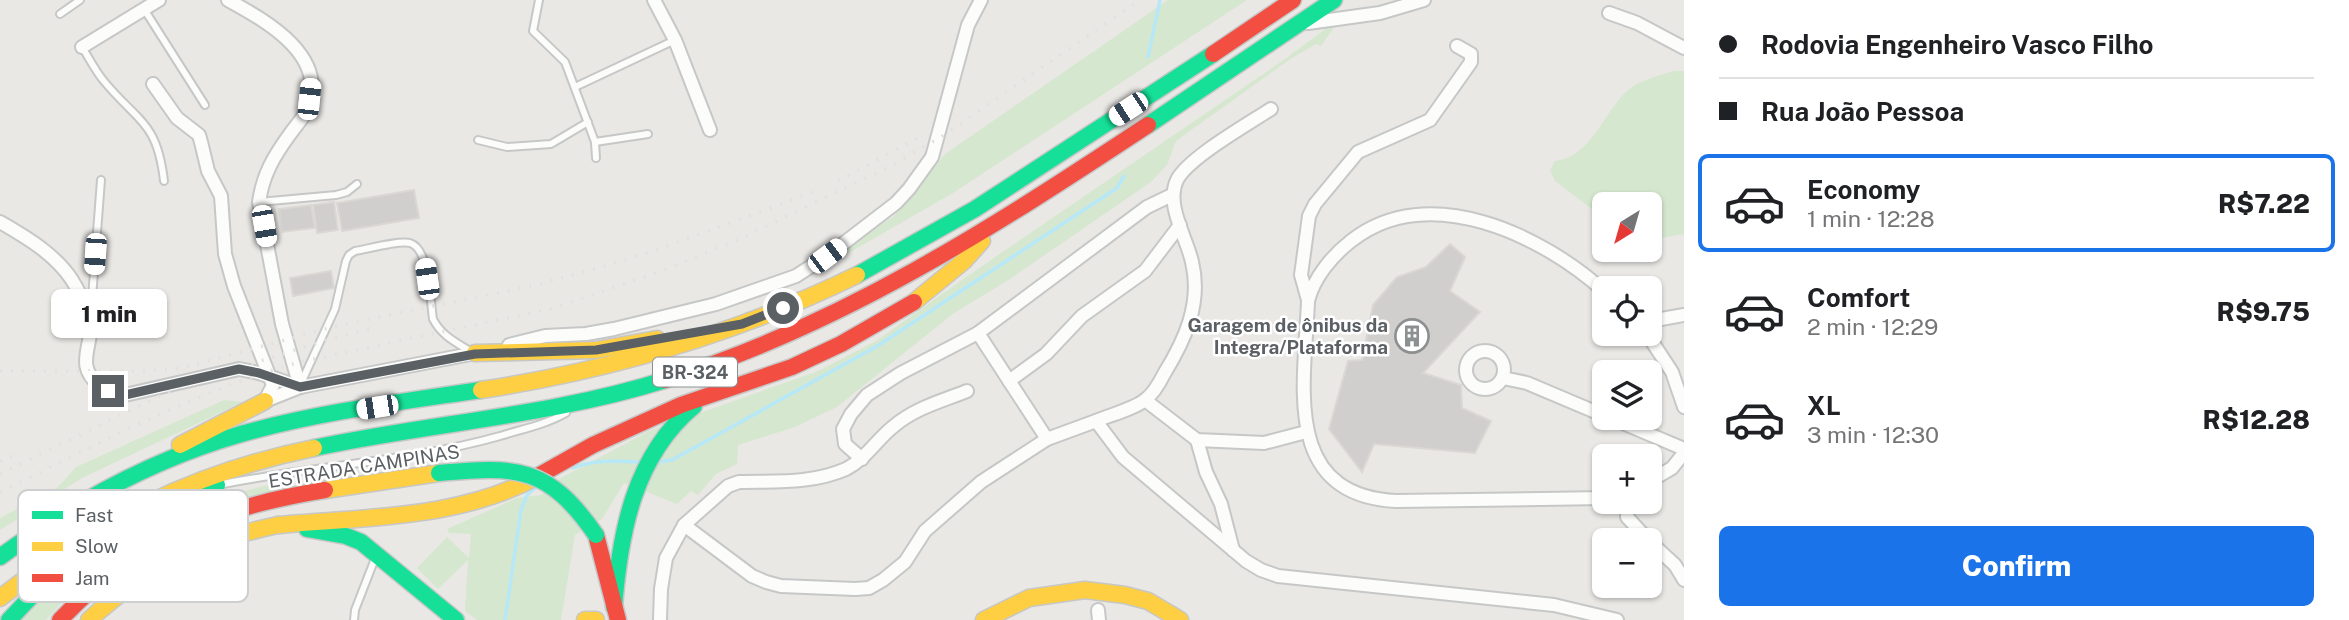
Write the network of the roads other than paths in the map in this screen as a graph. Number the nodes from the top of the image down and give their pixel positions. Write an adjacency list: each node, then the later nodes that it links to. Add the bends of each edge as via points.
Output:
1 (80, 0): 12 (lane)
2 (159, 0): 10 (street)
3 (228, 0): 32 (street, via 256,15 297,49 311,82 306,111 271,160)
4 (539, 0): 19 (lane, via 533,31 565,62)
5 (654, 0): 14 (street)
6 (981, 0): 44 (street, via 968,25 932,157 896,203 827,256 796,275 716,304)
7 (1293, 0): 41 (main road, BR-324, via 953,223 824,292)
8 (1334, 0): 13 (main road, BR-324)
9 (1424, 0): 13 (street, via 1380,13)
10 (144, 9): 16 (street); 20 (lane)
11 (1609, 13): 17 (street)
12 (60, 14)
13 (1300, 24): 34 (main road, BR-324)
14 (675, 40): 19 (lane); 23 (street)
15 (1457, 46): 37 (street, via 1471,54 1471,62 1430,120 1358,152 1312,208 1301,275)
16 (82, 47): 29 (lane, via 102,79 154,137)
17 (1684, 48)
18 (153, 84): 46 (street, via 177,118 199,135 208,171 221,196 225,254 234,286)
19 (576, 87): 22 (lane)
20 (205, 104)
21 (1271, 109): 31 (street, via 1192,163 1177,179)
22 (588, 122): 25 (lane, via 551,145 507,147); 26 (lane)
23 (710, 130)
24 (648, 134): 26 (lane)
25 (478, 140)
26 (595, 142): 27 (lane)
27 (596, 158)
28 (101, 180): 40 (lane)
29 (164, 181)
30 (357, 184): 32 (lane, via 336,195)
31 (1172, 195): 35 (street); 42 (street, via 1147,207)
32 (259, 202): 49 (street, via 282,324)
33 (0, 222): 40 (street, via 40,247 64,269)
34 (998, 224): 51 (main road, via 917,301 792,367); 54 (main road, BR-324, via 875,293 753,351)
35 (1180, 225): 48 (street, via 1144,271 1082,316 1046,354); 52 (street, via 1195,278 1192,316 1176,355)
36 (1592, 283): 37 (street, via 1544,248 1500,226 1419,214 1365,230 1338,251 1313,285)
37 (1308, 301): 59 (street)
38 (1684, 315): 39 (street)
39 (1662, 319)
40 (90, 320): 46 (street, via 88,373 116,395 239,369)
41 (742, 324): 44 (main road, via 596,350); 65 (main road, BR-324, via 566,375 253,431)
42 (978, 332): 48 (street); 63 (street, via 883,383 857,406 842,436)
43 (1657, 346): 45 (street)
44 (475, 354): 49 (street); 49 (lane, via 437,328 424,258 417,247 408,242 355,251 346,261 335,309)
45 (1678, 373): 55 (street)
46 (268, 376): 49 (street); 53 (street, via 273,385)
47 (1503, 378): 56 (street, via 1527,383)
48 (1009, 381): 60 (street)
49 (300, 387): 53 (street)
50 (967, 391): 63 (street, via 912,412)
51 (714, 394): 74 (main road, via 603,440 487,499 411,513); 91 (main road, via 681,416 653,453 636,487 622,538)
52 (1146, 400): 57 (street); 61 (street)
53 (265, 401): 65 (main road)
54 (586, 402): 66 (lane, via 551,421 475,443); 68 (main road, BR-324, via 279,454)
55 (1684, 407)
56 (1592, 410)
57 (1096, 421): 60 (street); 81 (street, via 1123,457)
58 (1638, 430): 62 (street)
59 (1306, 432): 61 (street, via 1265,443); 71 (street, via 1331,477 1343,488 1376,500)
60 (1047, 439): 75 (street, via 981,482 925,531 905,562 869,588 766,582)
61 (1198, 440): 81 (street)
62 (1684, 451): 64 (street)
63 (862, 459): 75 (street, via 813,480 733,483)
64 (1662, 474)
65 (123, 479): 67 (main road, BR-324)
66 (217, 485): 69 (lane); 70 (main road)
67 (104, 490)
68 (177, 490)
69 (193, 490)
70 (208, 490)
71 (1592, 498)
72 (248, 507): 91 (main road, ESTRADA CAMPINAS, bridge, via 439,473 502,468 531,475 575,505 596,535)
73 (1627, 514): 76 (street)
74 (278, 525): 77 (main road); 83 (main road, via 346,536)
75 (684, 525): 99 (street, via 666,558)
76 (1637, 528)
77 (248, 530)
78 (18, 538): 80 (main road)
79 (18, 545): 84 (main road, BR-324)
80 (0, 548)
81 (1233, 551): 102 (street, via 1278,576 1554,605)
82 (1662, 553): 85 (street)
83 (377, 554): 95 (lane); 96 (main road)
84 (0, 557)
85 (1684, 580)
86 (18, 584): 87 (main road, BR-324)
87 (0, 598)
88 (26, 602): 92 (main road)
89 (76, 602): 93 (main road, ESTRADA CAMPINAS, bridge)
90 (108, 602): 94 (main road)
91 (616, 614)
92 (9, 620)
93 (60, 620)
94 (89, 620)
95 (354, 620)
96 (456, 620)
97 (585, 620): 98 (main road)
98 (596, 620)
99 (660, 620)
100 (984, 620): 101 (main road, via 1029,598 1085,590 1147,601)
101 (1180, 620)
102 (1616, 620)

